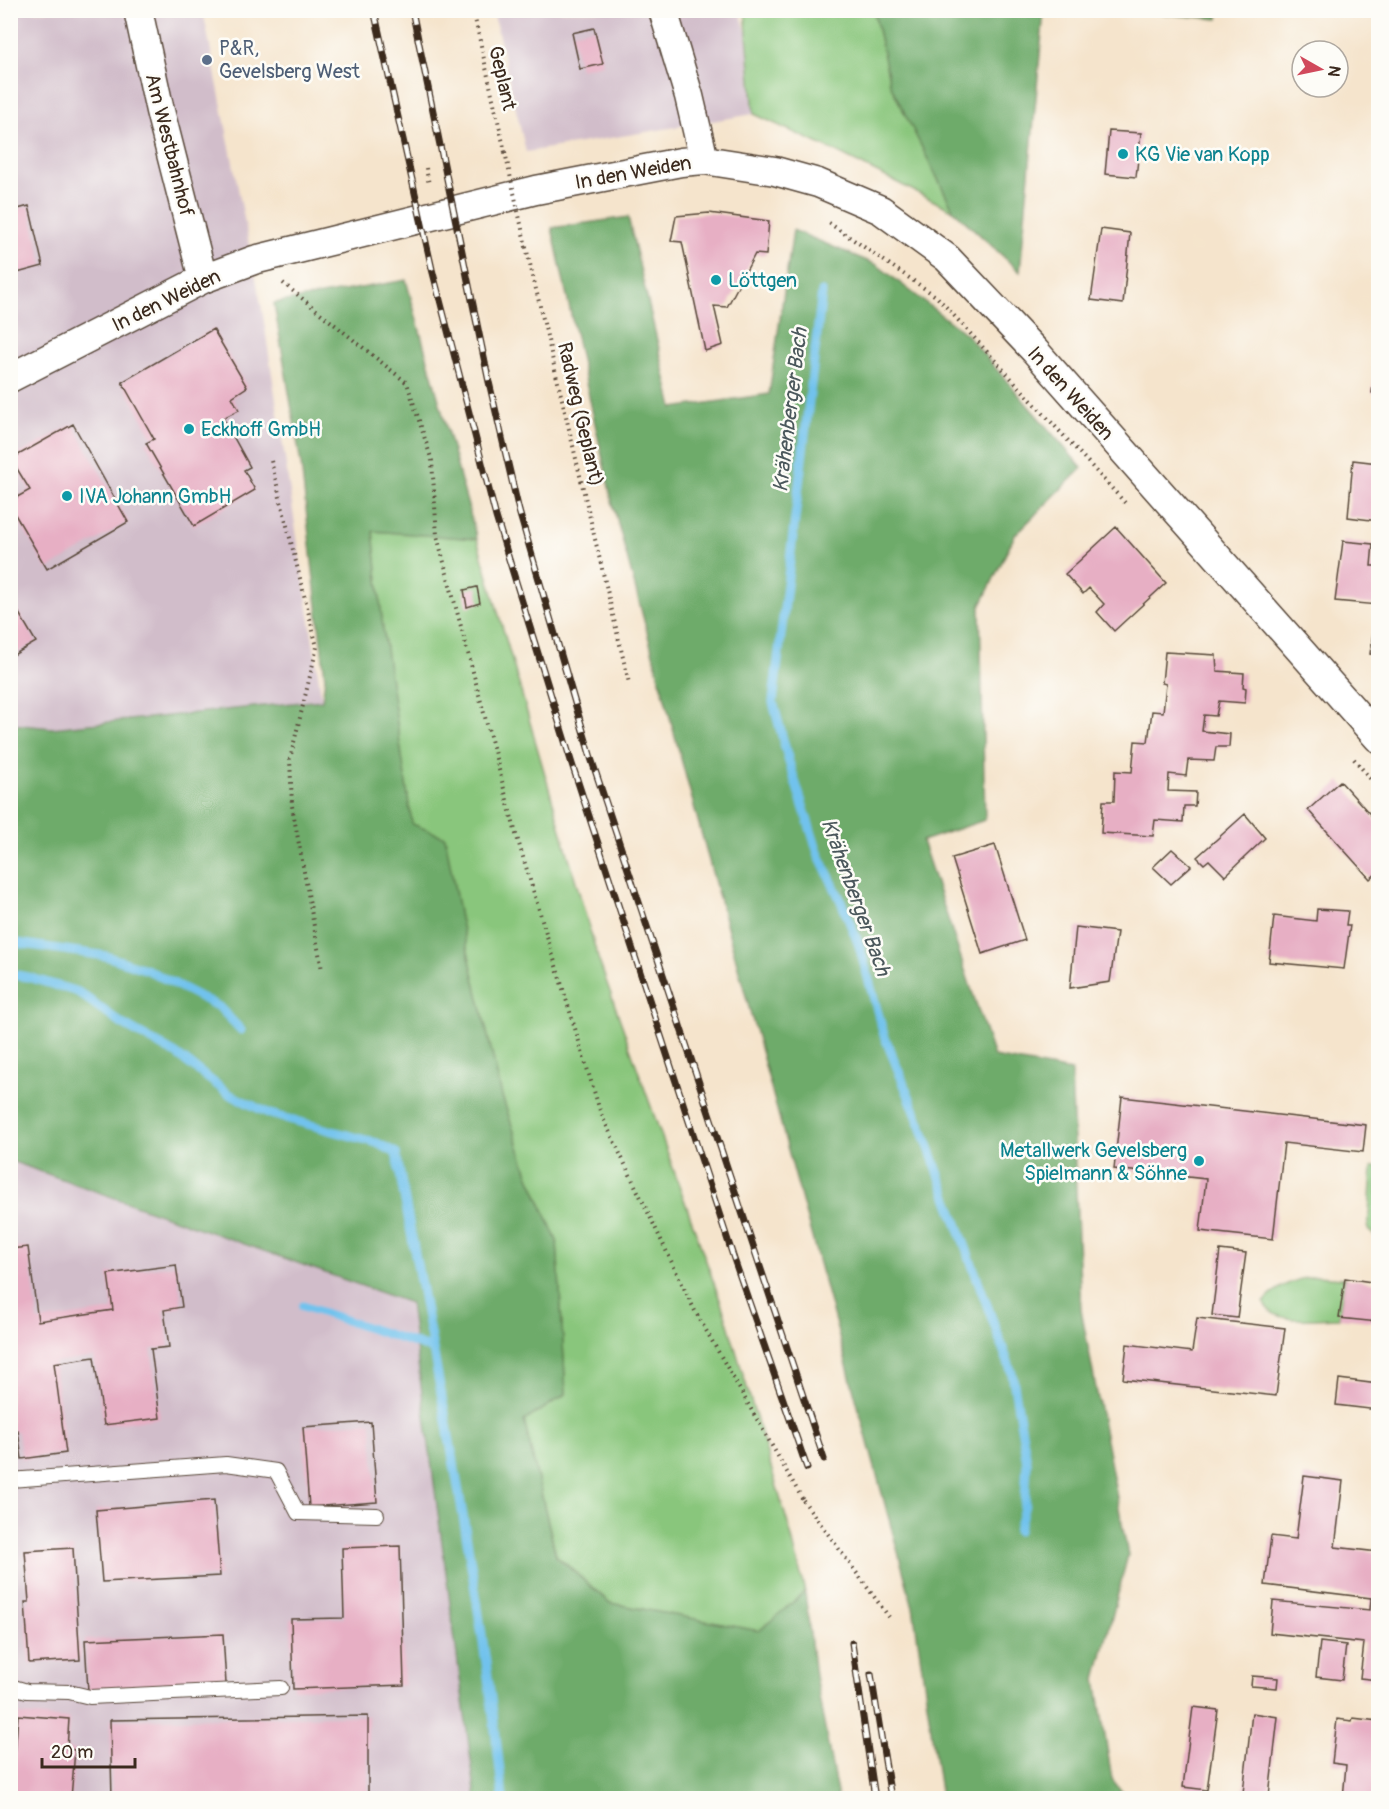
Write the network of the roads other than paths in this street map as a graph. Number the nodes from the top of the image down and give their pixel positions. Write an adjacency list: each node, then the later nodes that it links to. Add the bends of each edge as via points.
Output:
1 (138, 10): 4 (street, Am Westbahnhof)
2 (663, 10): 3 (street)
3 (704, 160): 4 (street, In den Weiden, via 536,190 254,260); 6 (street, In den Weiden, via 775,171 818,183 881,210 946,258 1035,351)
4 (203, 279): 5 (street, In den Weiden)
5 (10, 378)
6 (1378, 738)
7 (10, 1480): 8 (lane, via 226,1464 276,1471 298,1513)
8 (377, 1515)
9 (10, 1686): 10 (lane, via 90,1696)
10 (281, 1688)

